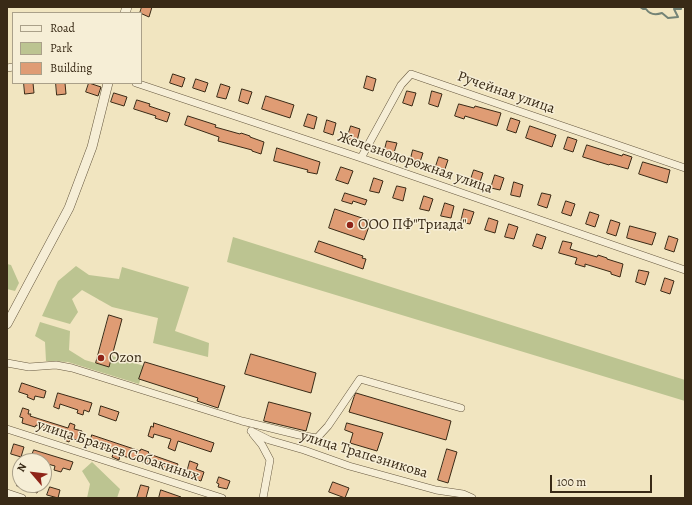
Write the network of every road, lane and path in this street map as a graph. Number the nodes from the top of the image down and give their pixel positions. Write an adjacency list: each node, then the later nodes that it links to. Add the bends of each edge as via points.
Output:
1 (108, 84): 6 (street, via 92,147 69,208)
2 (139, 84): 3 (street, Железнодорожная улица)
3 (360, 158): 4 (street, Ручейная улица, via 401,85 411,74); 5 (street, Железнодорожная улица)
4 (685, 168)
5 (685, 270)
6 (7, 324)
7 (7, 363): 9 (street, via 30,367 56,365 72,368)
8 (461, 408): 9 (street, via 360,379 317,438)
9 (242, 421): 11 (street)
10 (7, 429): 14 (street, улица Братьев Собакиных)
11 (251, 431): 15 (street, via 270,460); 16 (street, улица Трапезникова, via 269,440 349,466)
12 (7, 493): 13 (street)
13 (22, 498)
14 (222, 498)
15 (263, 498)
16 (472, 498)

